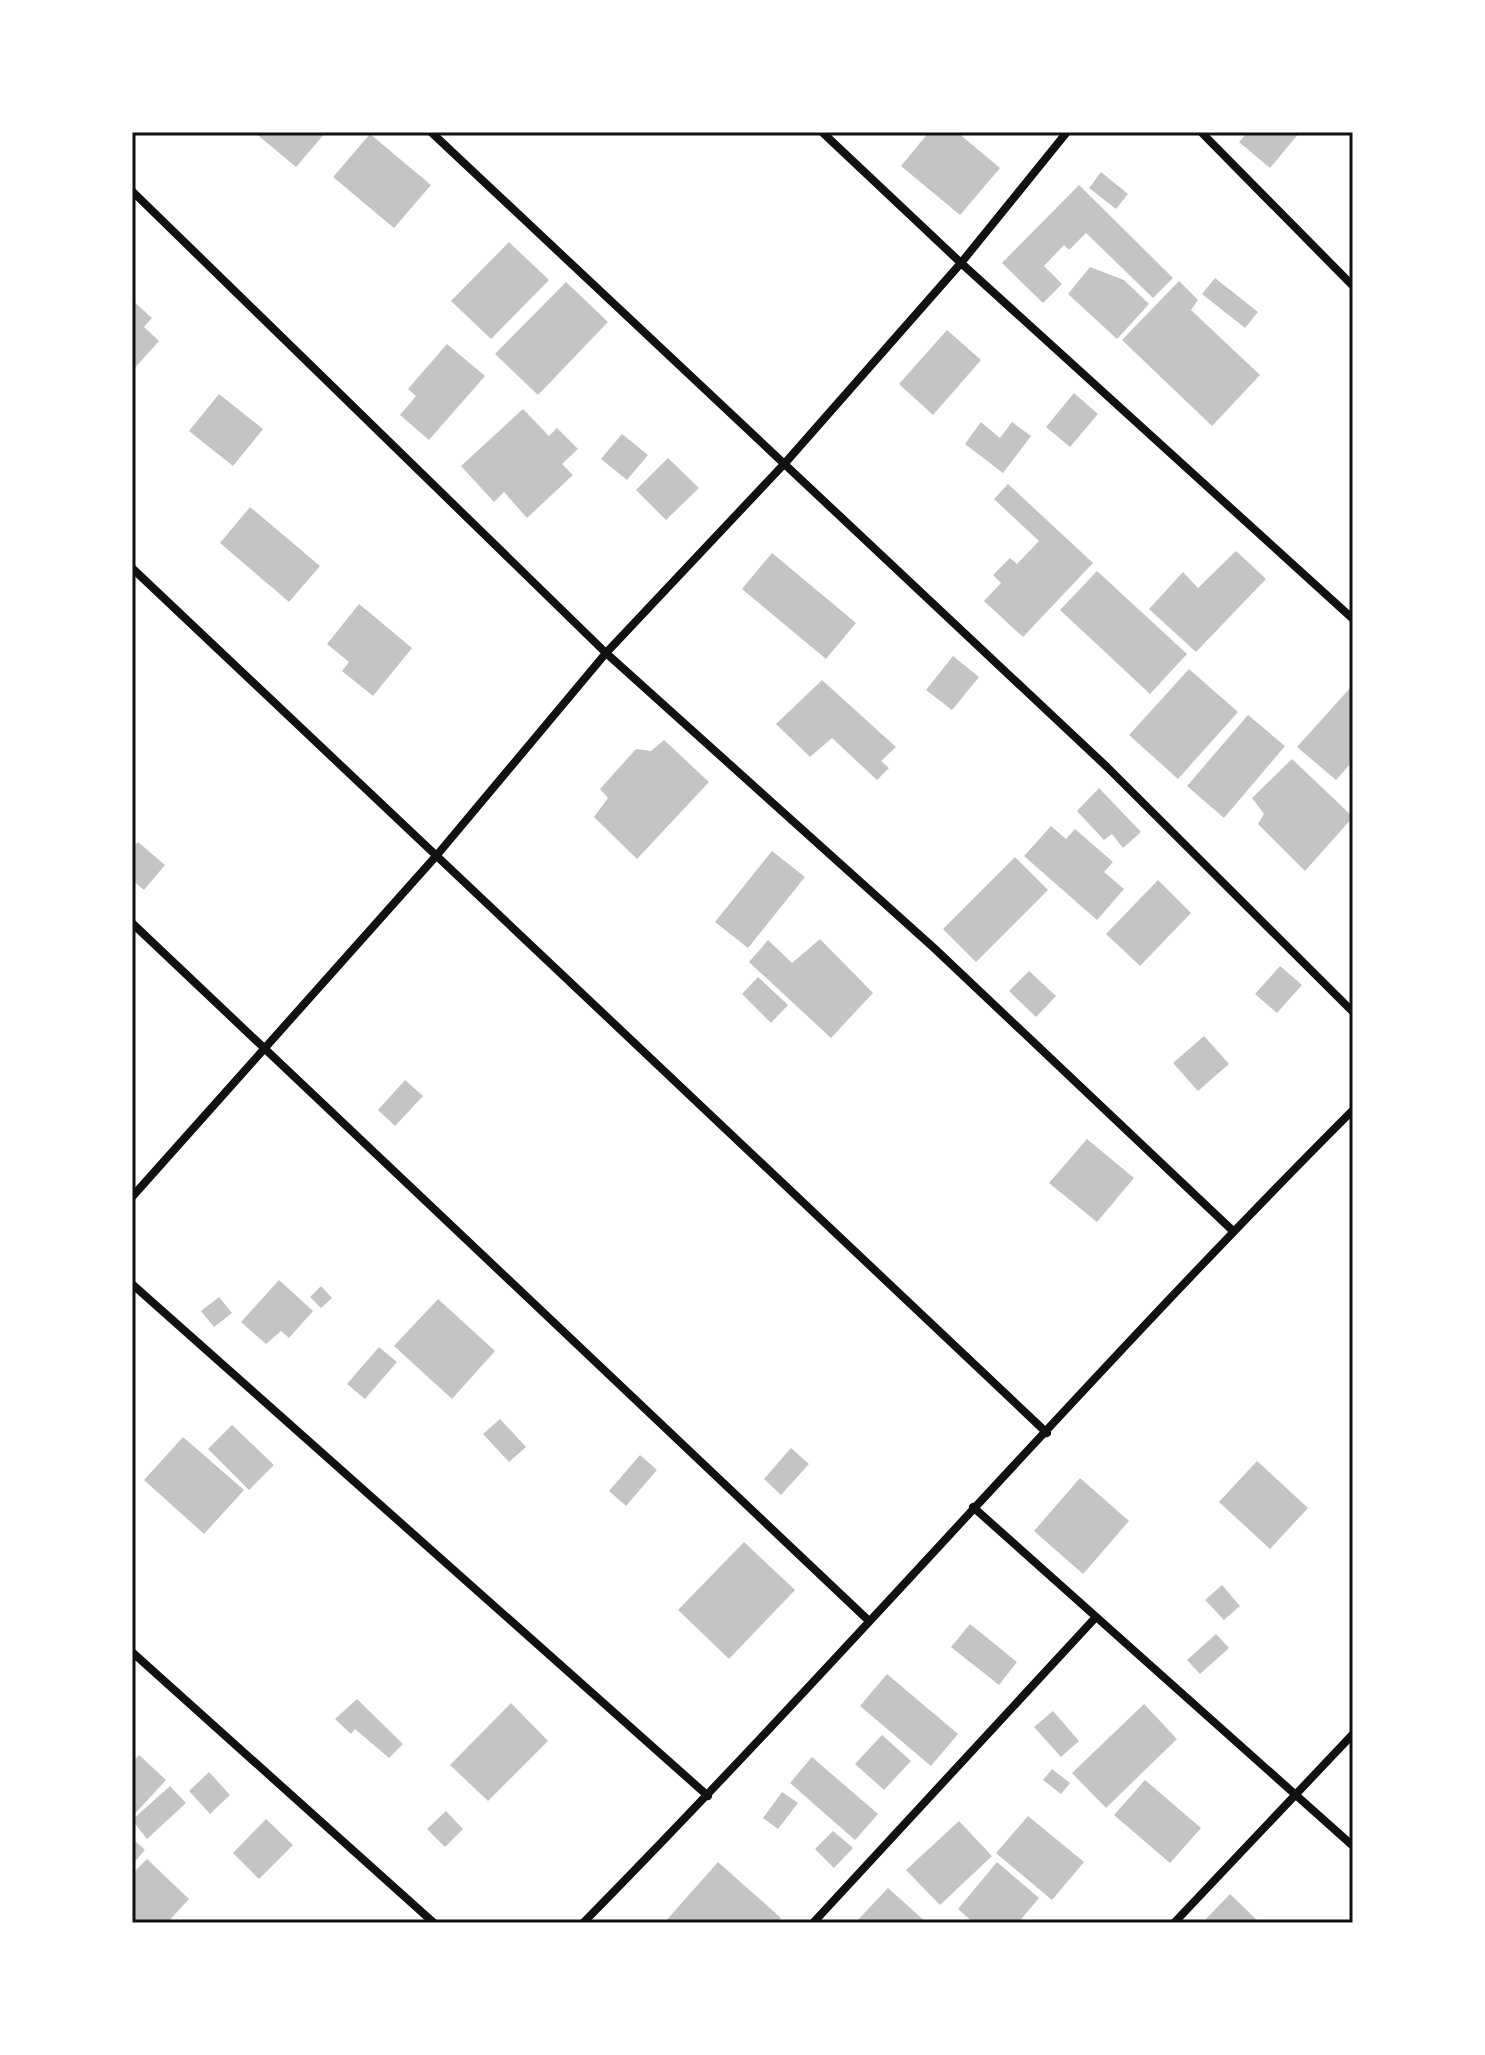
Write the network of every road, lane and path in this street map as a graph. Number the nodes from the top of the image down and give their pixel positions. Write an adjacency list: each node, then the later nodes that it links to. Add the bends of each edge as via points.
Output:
1 (431, 132): 8 (street)
2 (822, 132): 6 (street)
3 (1067, 132): 6 (street)
4 (1201, 132): 7 (street)
5 (132, 191): 11 (street)
6 (961, 263): 8 (street); 10 (street)
7 (1353, 286)
8 (786, 462): 11 (street); 14 (street, via 1107,767)
9 (132, 568): 12 (street)
10 (1353, 619)
11 (606, 653): 12 (street); 18 (street, via 934,948)
12 (437, 855): 15 (street); 20 (street)
13 (132, 923): 15 (street)
14 (1353, 1012)
15 (265, 1048): 17 (street); 23 (street)
16 (1353, 1110): 18 (street)
17 (132, 1197)
18 (1232, 1230): 20 (street)
19 (132, 1284): 27 (street)
20 (1047, 1433): 21 (street)
21 (973, 1507): 22 (street); 23 (street)
22 (1096, 1617): 26 (street); 31 (street)
23 (868, 1620): 27 (street)
24 (132, 1652): 29 (street)
25 (1353, 1734): 26 (street)
26 (1295, 1795): 28 (street); 32 (street)
27 (708, 1796): 30 (street)
28 (1353, 1846)
29 (434, 1923)
30 (583, 1923)
31 (813, 1923)
32 (1174, 1923)

